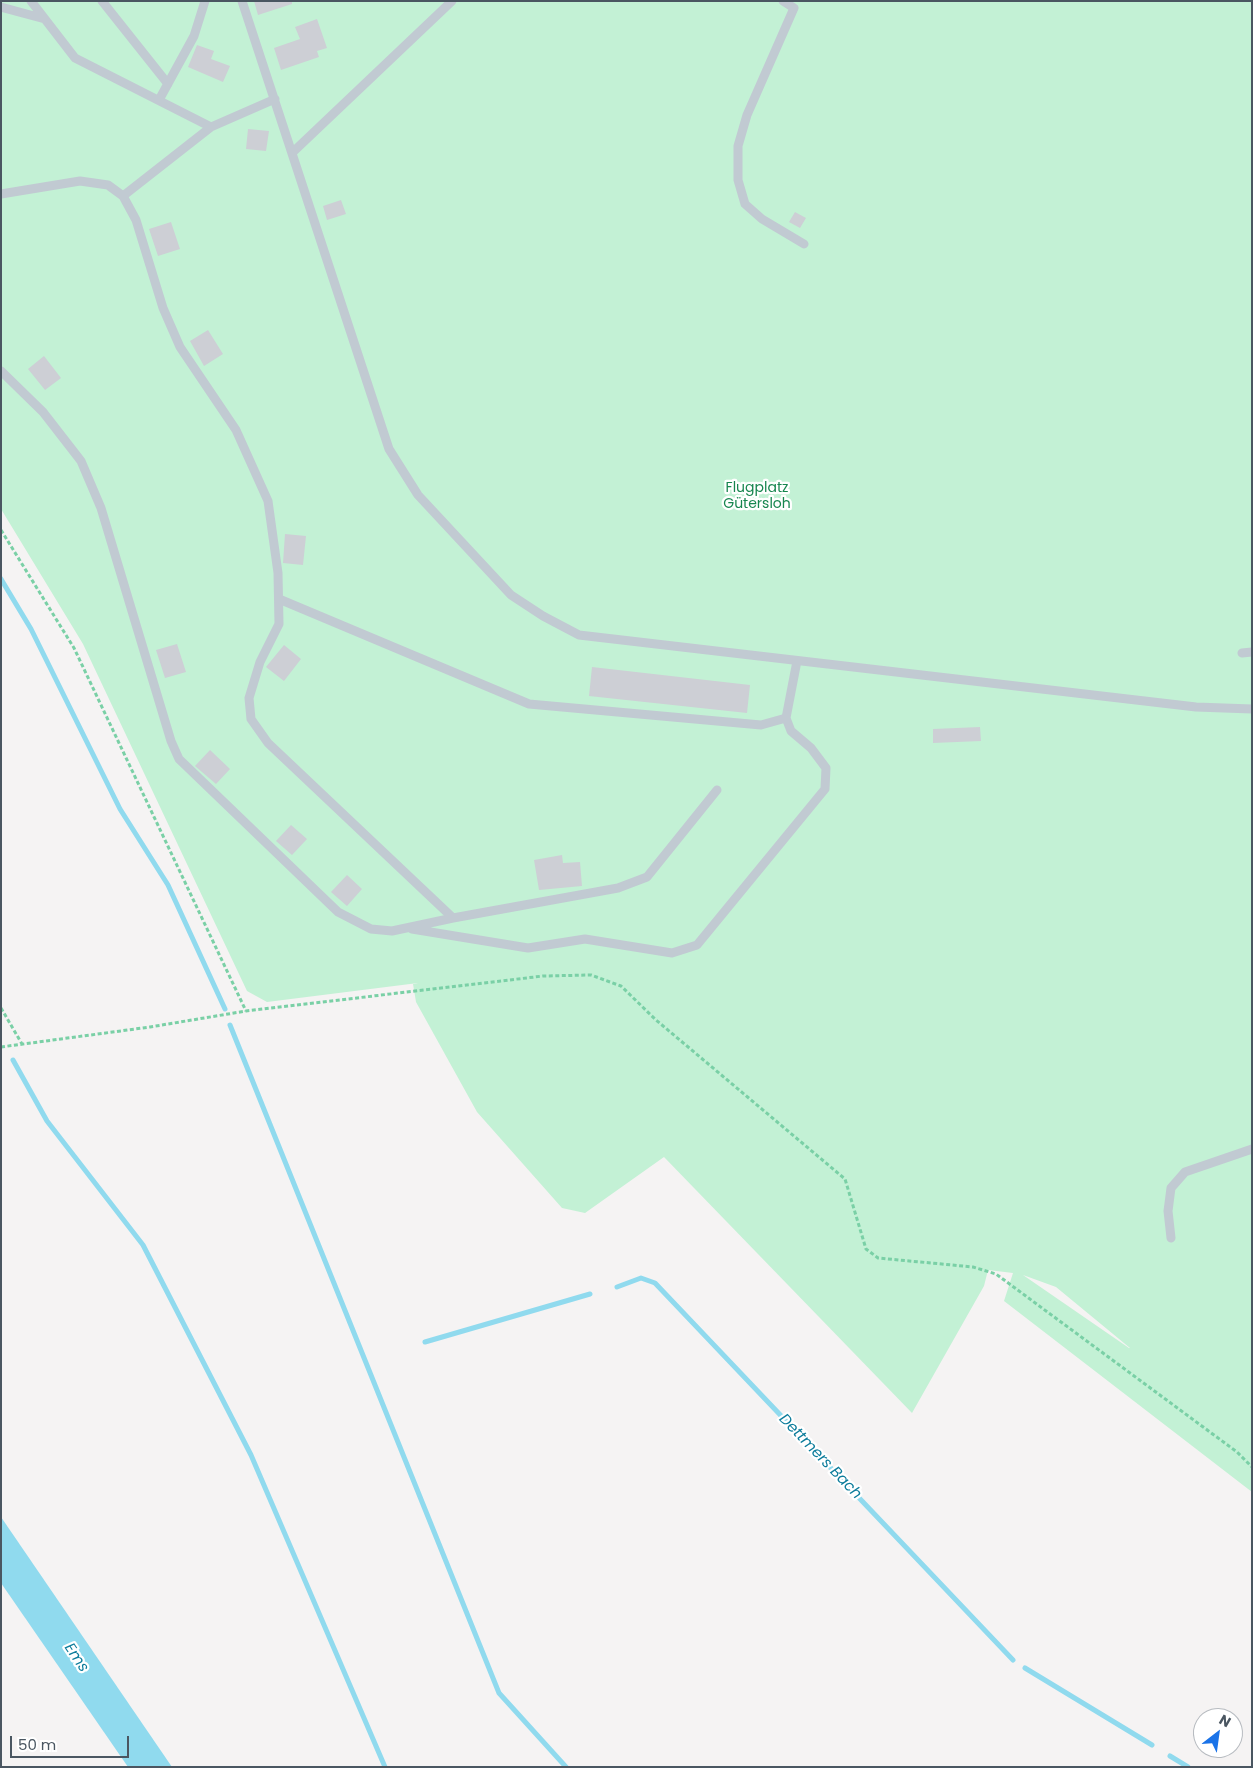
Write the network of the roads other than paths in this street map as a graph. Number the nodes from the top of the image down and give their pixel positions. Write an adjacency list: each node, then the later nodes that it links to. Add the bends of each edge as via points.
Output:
1 (31, 1): 8 (lane)
2 (102, 1): 9 (lane)
3 (206, 1): 9 (lane, via 194,36)
4 (242, 1): 10 (lane)
5 (452, 1): 13 (lane)
6 (783, 1): 16 (lane, via 794,8 747,115 738,146 738,180 745,204 762,220)
7 (1, 7): 8 (lane)
8 (45, 19): 11 (lane, via 75,58)
9 (168, 84): 11 (lane)
10 (275, 99): 12 (lane); 13 (lane)
11 (159, 100): 12 (lane)
12 (211, 127): 15 (lane)
13 (293, 152): 21 (lane, via 389,449 418,495 512,595 580,635)
14 (1, 194): 15 (lane, via 80,181 108,184)
15 (124, 196): 18 (lane, via 136,220 162,308 180,347 236,430 268,501)
16 (804, 244)
17 (1, 371): 26 (lane, via 43,412 81,461 101,508 179,759 338,912 371,928 392,932)
18 (279, 599): 23 (lane, via 529,704 761,726); 25 (lane, via 279,624 260,662 249,698 252,719 268,743)
19 (1252, 652): 20 (lane)
20 (1242, 653)
21 (797, 661): 22 (lane, via 1196,707); 23 (lane)
22 (1252, 709)
23 (786, 718): 26 (lane, via 791,731 811,748 826,768 825,789 697,945 672,953 584,939 528,948)
24 (717, 790): 25 (lane, via 647,877 618,888)
25 (453, 918): 26 (lane)
26 (409, 928)
27 (1252, 1149): 28 (lane, via 1186,1172 1176,1182 1171,1188 1168,1210)
28 (1171, 1238)

